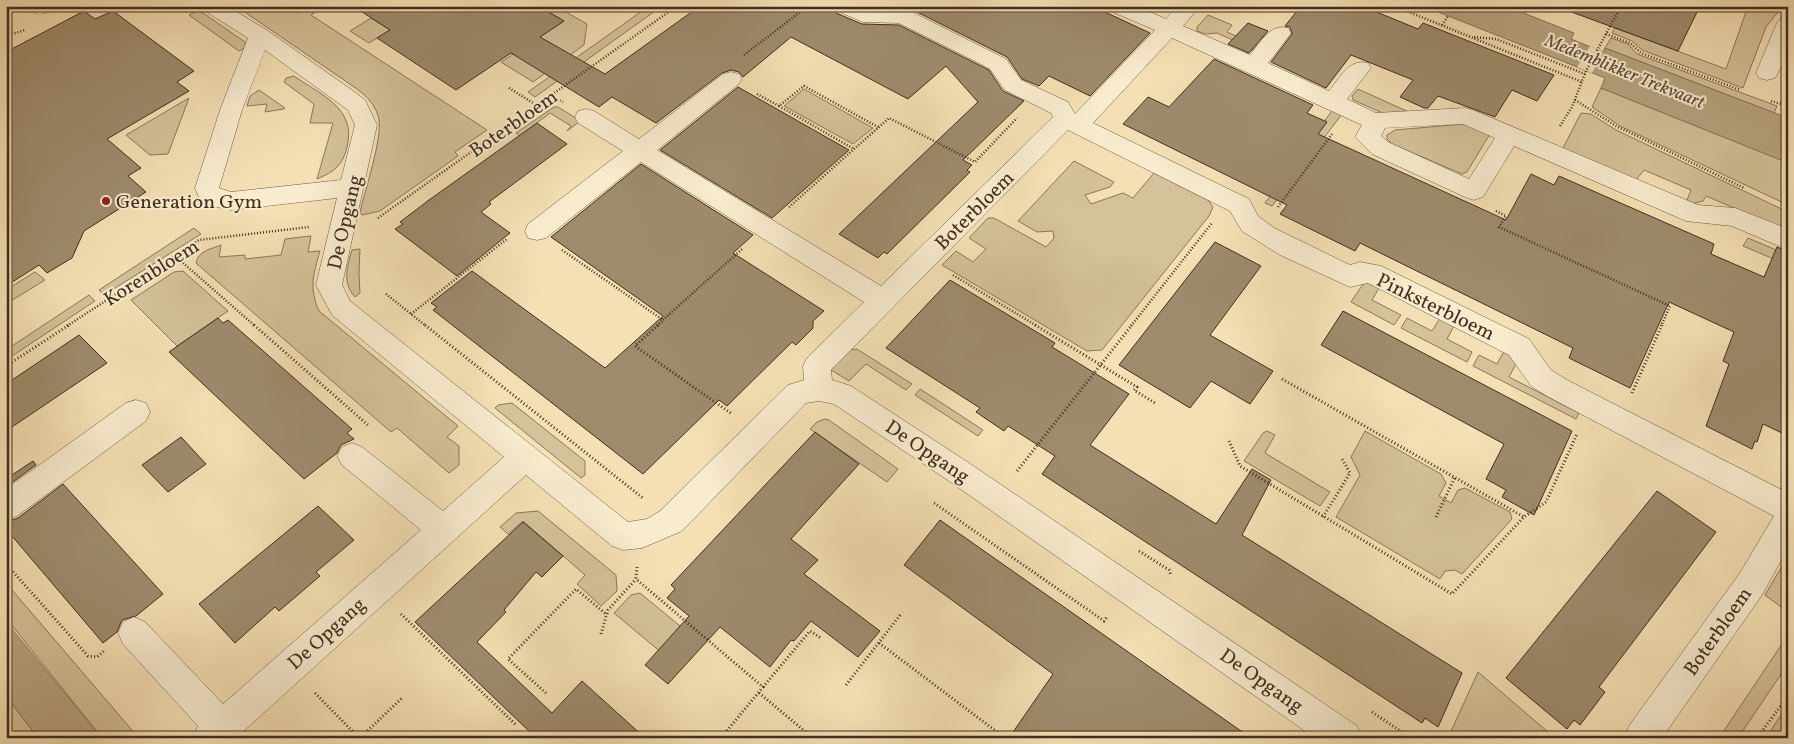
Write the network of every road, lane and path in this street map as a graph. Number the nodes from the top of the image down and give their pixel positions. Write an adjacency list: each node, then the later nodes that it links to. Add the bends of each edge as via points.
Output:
1 (212, 6): 15 (street, De Opgang)
2 (677, 6): 29 (path, Boterbloem)
3 (808, 6): 20 (path, via 721,74)
4 (844, 6): 25 (street, Pinksterbloem, via 863,15 903,16 998,64 1013,85)
5 (1117, 6): 8 (street)
6 (1394, 6): 11 (path)
7 (1621, 6): 13 (path)
8 (1181, 16): 16 (street); 32 (street)
9 (1448, 16): 11 (path)
10 (1788, 23): 19 (street)
11 (1442, 25): 14 (path)
12 (1280, 33): 16 (street)
13 (1606, 34): 18 (path); 23 (path, via 1630,43 1641,53)
14 (1466, 35): 18 (path, via 1496,39); 21 (path)
15 (260, 36): 39 (street, De Opgang, via 357,106 366,125); 39 (street, via 231,110 207,188 209,194 230,201)
16 (1254, 65): 28 (street)
17 (1360, 68): 28 (street)
18 (1586, 72): 21 (path)
19 (1767, 73)
20 (731, 80): 30 (path); 37 (street)
21 (1582, 82): 27 (path)
22 (509, 88): 29 (path)
23 (1743, 90)
24 (1785, 91): 26 (path, via 1781,104)
25 (1037, 97): 32 (street, Pinksterbloem, via 1060,108); 34 (path, via 975,162 889,118)
26 (1762, 97)
27 (1575, 100): 38 (path); 40 (path, via 1624,130)
28 (1342, 105): 33 (street); 46 (path)
29 (538, 106): 43 (path, Boterbloem, via 379,218)
30 (779, 106): 34 (path, via 804,86); 36 (path)
31 (586, 117): 37 (street, Boterbloem)
32 (1071, 122): 42 (street, Pinksterbloem); 49 (street, Boterbloem)
33 (1373, 122): 35 (street, via 1465,116); 41 (street, via 1374,128 1367,137 1380,148)
34 (878, 127): 36 (path)
35 (1509, 135): 38 (street); 41 (street)
36 (854, 148): 44 (path)
37 (641, 151): 44 (street, Boterbloem); 45 (street)
38 (1546, 152): 47 (street, via 1695,214 1735,217)
39 (351, 188): 43 (street, De Opgang)
40 (1746, 189)
41 (1474, 191): 61 (path, via 1476,201 1506,216 1499,227 1670,306)
42 (1230, 200): 46 (street, Pinksterbloem, via 1240,205 1245,218); 54 (path)
43 (343, 223): 48 (path, Korenbloem, via 208,238); 65 (street, De Opgang, via 329,285 341,308)
44 (765, 229): 51 (street, Boterbloem); 53 (path)
45 (537, 231): 52 (path, via 526,224); 53 (path)
46 (1260, 231): 59 (street, Pinksterbloem, via 1350,277 1360,272 1372,273 1519,347 1541,378)
47 (1788, 240)
48 (174, 255): 55 (path, Korenbloem); 64 (path, via 378,435)
49 (925, 258): 51 (street, Boterbloem); 54 (path)
50 (386, 294): 52 (path)
51 (882, 300): 57 (street, Boterbloem, via 817,366)
52 (410, 314): 75 (path)
53 (663, 320): 62 (path, via 635,346)
54 (1101, 365): 58 (path, via 1137,387 1134,390); 68 (path)
55 (6, 366)
56 (1282, 379): 67 (path)
57 (819, 389): 62 (street, via 798,393); 68 (street, De Opgang, via 841,394)
58 (1155, 403)
59 (1589, 406): 61 (street, Pinksterbloem); 73 (path, via 1546,502)
60 (136, 412): 69 (street)
61 (1619, 422): 70 (street, Pinksterbloem)
62 (758, 433): 75 (street)
63 (1229, 441): 71 (path, via 1240,466)
64 (352, 456): 76 (street)
65 (525, 457): 76 (street, De Opgang); 77 (street, De Opgang, via 623,536)
66 (1341, 457): 71 (path, via 1350,473)
67 (1455, 477): 72 (path); 73 (path)
68 (995, 497): 101 (street, De Opgang)
69 (6, 506)
70 (1788, 508)
71 (1323, 516): 73 (path, via 1452,594)
72 (1436, 517)
73 (1524, 517)
74 (1788, 519): 102 (street, Boterbloem, via 1751,584)
75 (671, 521): 77 (street)
76 (443, 529): 95 (street, De Opgang)
77 (639, 536): 79 (path)
78 (6, 564): 83 (path, via 88,656 97,657 130,631)
79 (636, 579): 82 (path); 88 (path)
80 (397, 610): 94 (path)
81 (901, 614): 86 (path)
82 (607, 615): 84 (path); 90 (path, via 576,589 508,659)
83 (134, 633): 95 (street)
84 (601, 634)
85 (821, 638): 88 (path, via 810,631)
86 (879, 643): 87 (path); 96 (path)
87 (846, 685)
88 (763, 687): 91 (path)
89 (312, 689): 97 (path)
90 (546, 693)
91 (759, 693): 98 (path); 99 (path)
92 (1788, 696): 103 (path)
93 (402, 698): 97 (path)
94 (516, 725)
95 (216, 733)
96 (999, 736): 100 (path)
97 (360, 738)
98 (721, 738)
99 (813, 738)
100 (1006, 738)
101 (1345, 738)
102 (1641, 738)
103 (1757, 738)

